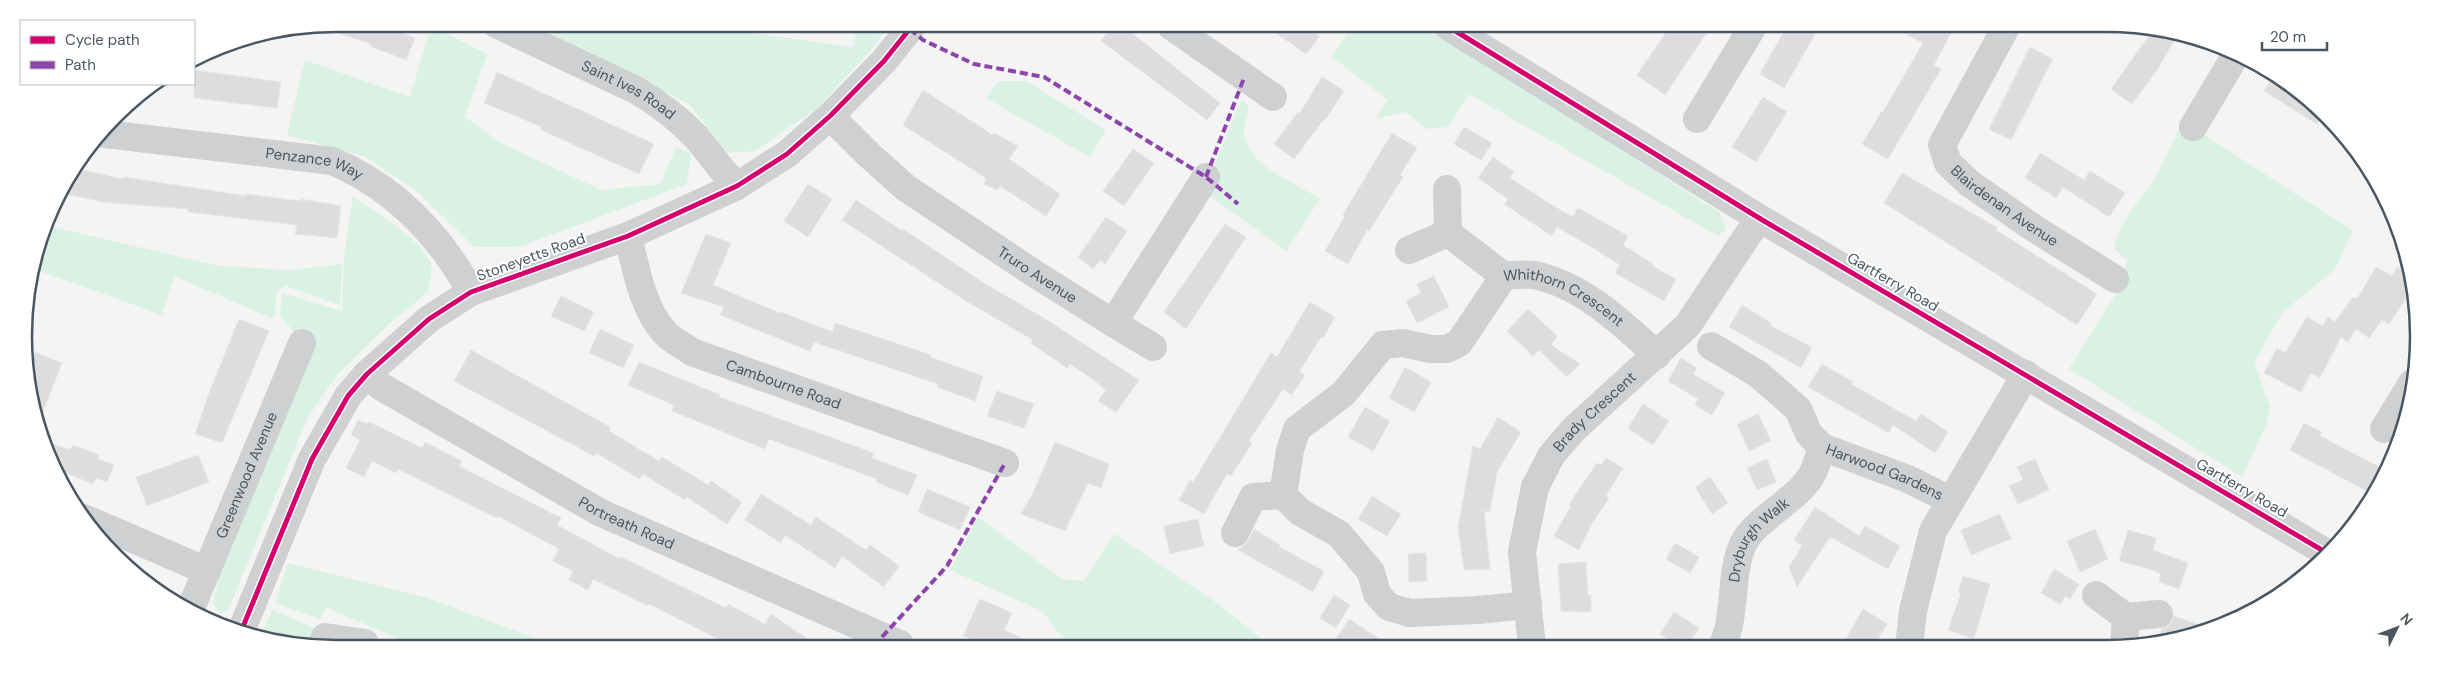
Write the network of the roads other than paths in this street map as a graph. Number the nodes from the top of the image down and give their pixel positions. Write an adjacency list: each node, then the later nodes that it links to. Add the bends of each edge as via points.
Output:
1 (513, 32): 15 (street, Saint Ives Road, via 656,102 698,140 720,170)
2 (907, 32): 10 (street, Stoneyetts Road, via 884,61)
3 (1180, 32): 9 (street)
4 (1466, 32): 7 (street, Gartferry Road)
5 (1750, 32): 11 (street)
6 (2003, 32): 22 (street, Blairdenan Avenue, via 1948,130 1942,145 1948,163 1969,183)
7 (1480, 36): 17 (street, Gartferry Road)
8 (2232, 61): 12 (street)
9 (1273, 97)
10 (830, 116): 15 (street, Stoneyetts Road, via 787,154); 24 (street, Truro Avenue, via 906,188)
11 (1697, 119)
12 (2193, 127)
13 (109, 135): 23 (street, Penzance Way, via 332,161 360,172 414,215 433,235)
14 (1206, 177): 24 (street)
15 (737, 186): 19 (street, Stoneyetts Road)
16 (1447, 189): 18 (street)
17 (1759, 218): 28 (street, Brady Crescent, via 1688,326); 30 (street, Gartferry Road)
18 (1448, 233): 20 (street); 21 (street)
19 (628, 236): 23 (street, Stoneyetts Road); 34 (street, Cambourne Road, via 643,293 654,318 666,335 692,352)
20 (1409, 250)
21 (1504, 276): 28 (street, Whithorn Crescent, via 1541,276 1566,286 1614,317); 35 (street, Whithorn Crescent, via 1459,343 1446,349 1403,343 1383,345 1344,393 1298,429 1290,450)
22 (2114, 279)
23 (471, 292): 29 (street, Stoneyetts Road, via 428,319)
24 (1113, 323): 27 (street, Truro Avenue)
25 (302, 343): 40 (street, Greenwood Avenue)
26 (1711, 346): 33 (street, Harwood Gardens, via 1758,374 1798,409 1809,434)
27 (1153, 347)
28 (1657, 355): 43 (street, Brady Crescent, via 1573,430 1551,456 1539,479 1522,552)
29 (367, 374): 46 (street, Stoneyetts Road, via 348,396 312,460); 47 (street, Portreath Road, via 380,386 601,513)
30 (2026, 374): 36 (street); 39 (street, Gartferry Road)
31 (2404, 396): 32 (street)
32 (2384, 429)
33 (1822, 447): 36 (street, Harwood Gardens, via 1908,479); 50 (street, Dryburgh Walk, via 1811,476 1744,543 1733,582 1732,606)
34 (1005, 463)
35 (1283, 495): 38 (street, via 1244,493); 43 (street, via 1300,512 1339,534 1371,572 1377,594 1389,607 1410,613)
36 (1950, 500): 51 (street, via 1933,531)
37 (96, 523): 40 (street)
38 (1235, 533)
39 (2321, 550)
40 (207, 571): 42 (street, Greenwood Avenue)
41 (2096, 595): 45 (street)
42 (193, 604)
43 (1528, 604): 49 (street, Brady Crescent)
44 (2158, 614): 45 (street)
45 (2126, 617): 52 (street)
46 (243, 625)
47 (862, 637): 48 (street, Portreath Road)
48 (878, 640)
49 (1531, 640)
50 (1724, 640)
51 (1909, 640)
52 (2124, 640)

